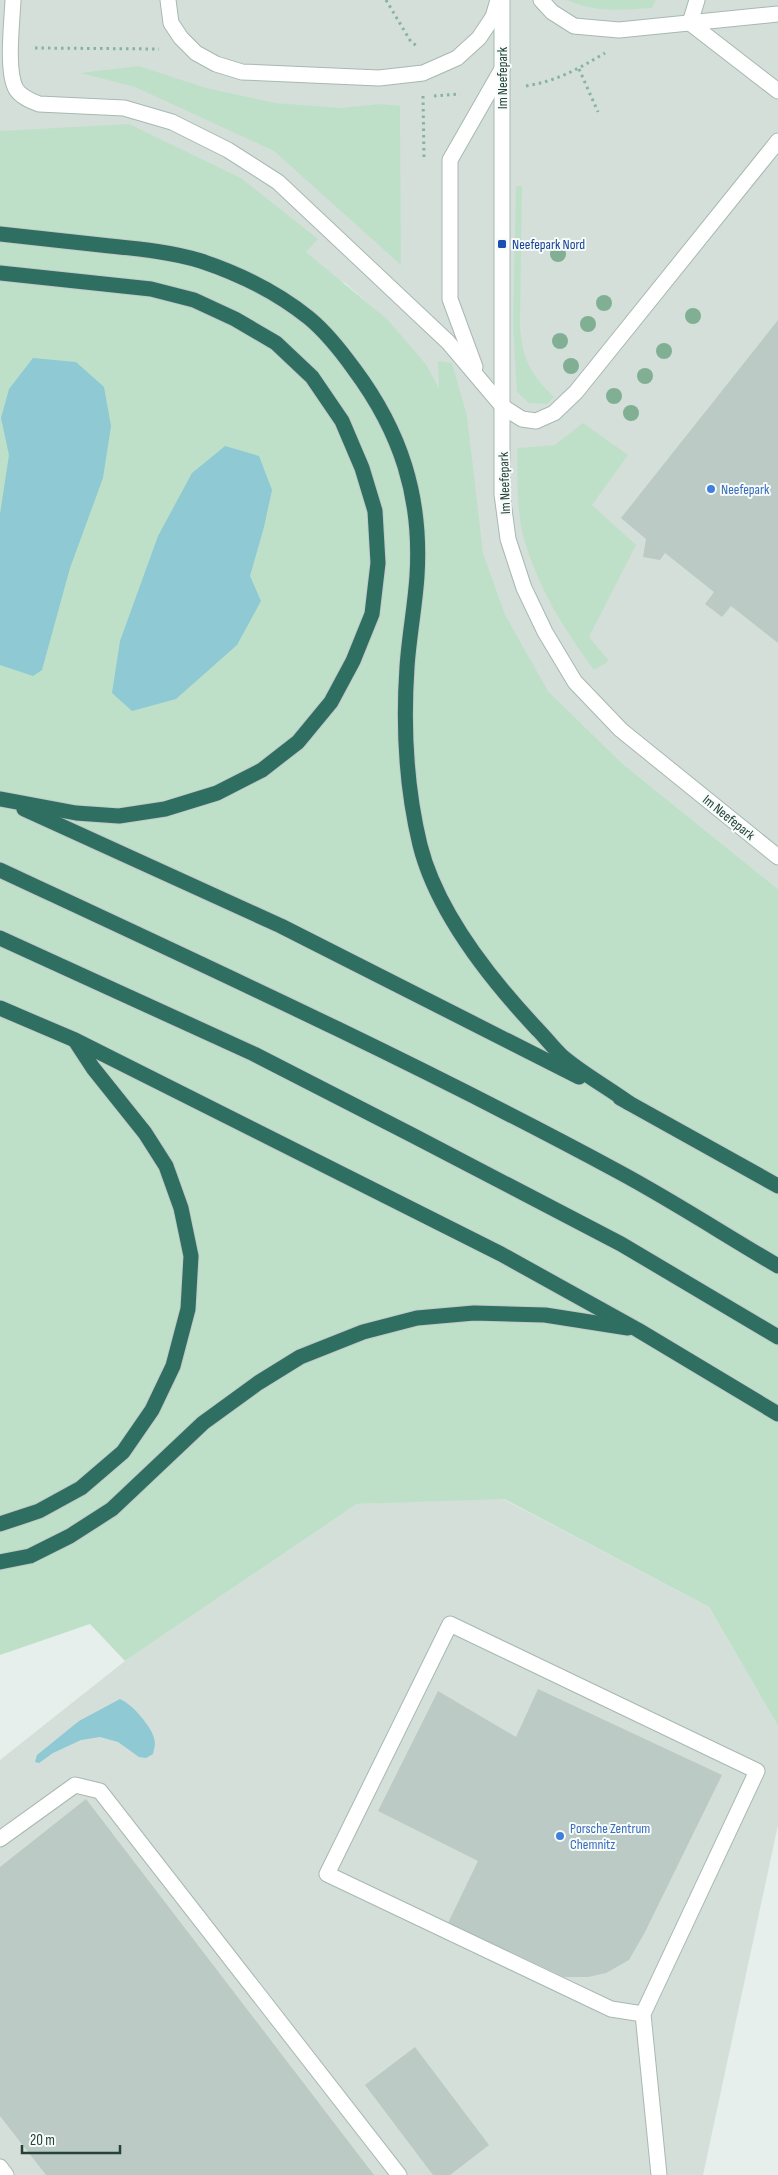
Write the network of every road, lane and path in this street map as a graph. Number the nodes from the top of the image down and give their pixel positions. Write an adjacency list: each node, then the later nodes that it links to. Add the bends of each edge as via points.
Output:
1 (13, 0): 11 (street)
2 (168, 0): 9 (street, via 171,23)
3 (386, 0): 10 (path)
4 (500, 0): 9 (street, via 479,38 457,58 423,73 379,78 242,72 216,64 196,53); 12 (street, Im Neefepark)
5 (542, 0): 8 (street, via 552,12 574,26 619,30)
6 (697, 0): 8 (street)
7 (778, 14): 8 (street)
8 (690, 23): 14 (street)
9 (181, 38): 11 (path, via 166,48)
10 (412, 42)
11 (12, 48): 19 (street, via 11,75 17,91 27,99 39,104 124,108 172,122 228,150 278,182 448,342)
12 (502, 69): 19 (street, via 450,160 450,299); 20 (street, Im Neefepark)
13 (579, 69): 15 (path)
14 (778, 91)
15 (598, 112)
16 (778, 141): 20 (street, via 576,392 554,413 536,421 522,419)
17 (0, 234): 27 (highway, via 154,251 199,261 242,277 277,295 311,320 345,356 372,394 394,434 409,477 417,523 417,575 407,668 406,741 410,794 420,847 438,892 492,977 563,1056)
18 (0, 273): 21 (highway, via 150,289 194,300 276,343 312,378 342,421 362,468 375,511 378,563 372,614 349,670 331,702 298,742 262,770 217,793 165,809 119,816 76,813)
19 (478, 376): 20 (street)
20 (503, 407): 22 (street, Im Neefepark, via 502,494 508,539 524,588 545,632 575,682 621,730)
21 (0, 798): 27 (highway, via 281,926)
22 (778, 857)
23 (0, 870): 29 (highway, via 430,1074 621,1173)
24 (0, 938): 31 (highway, via 254,1054 386,1121 621,1244)
25 (0, 1008): 26 (highway)
26 (75, 1040): 30 (highway, via 501,1254); 33 (highway, via 166,1166 181,1208 191,1256 188,1309 173,1366 152,1410 123,1452 81,1488 39,1511)
27 (628, 1102): 28 (highway)
28 (778, 1186)
29 (778, 1266)
30 (638, 1330): 32 (highway); 34 (highway, via 545,1315 474,1313 417,1318 362,1332 300,1357 258,1383 203,1423 112,1509 70,1536 30,1556)
31 (778, 1337)
32 (778, 1414)
33 (0, 1524)
34 (0, 1562)
35 (0, 1839): 39 (street, via 74,1785 100,1790)
36 (643, 2014): 36 (street, via 757,1771 450,1624 327,1874 611,2009); 40 (street)
37 (0, 2166): 38 (street)
38 (6, 2175)
39 (399, 2175)
40 (660, 2175)

